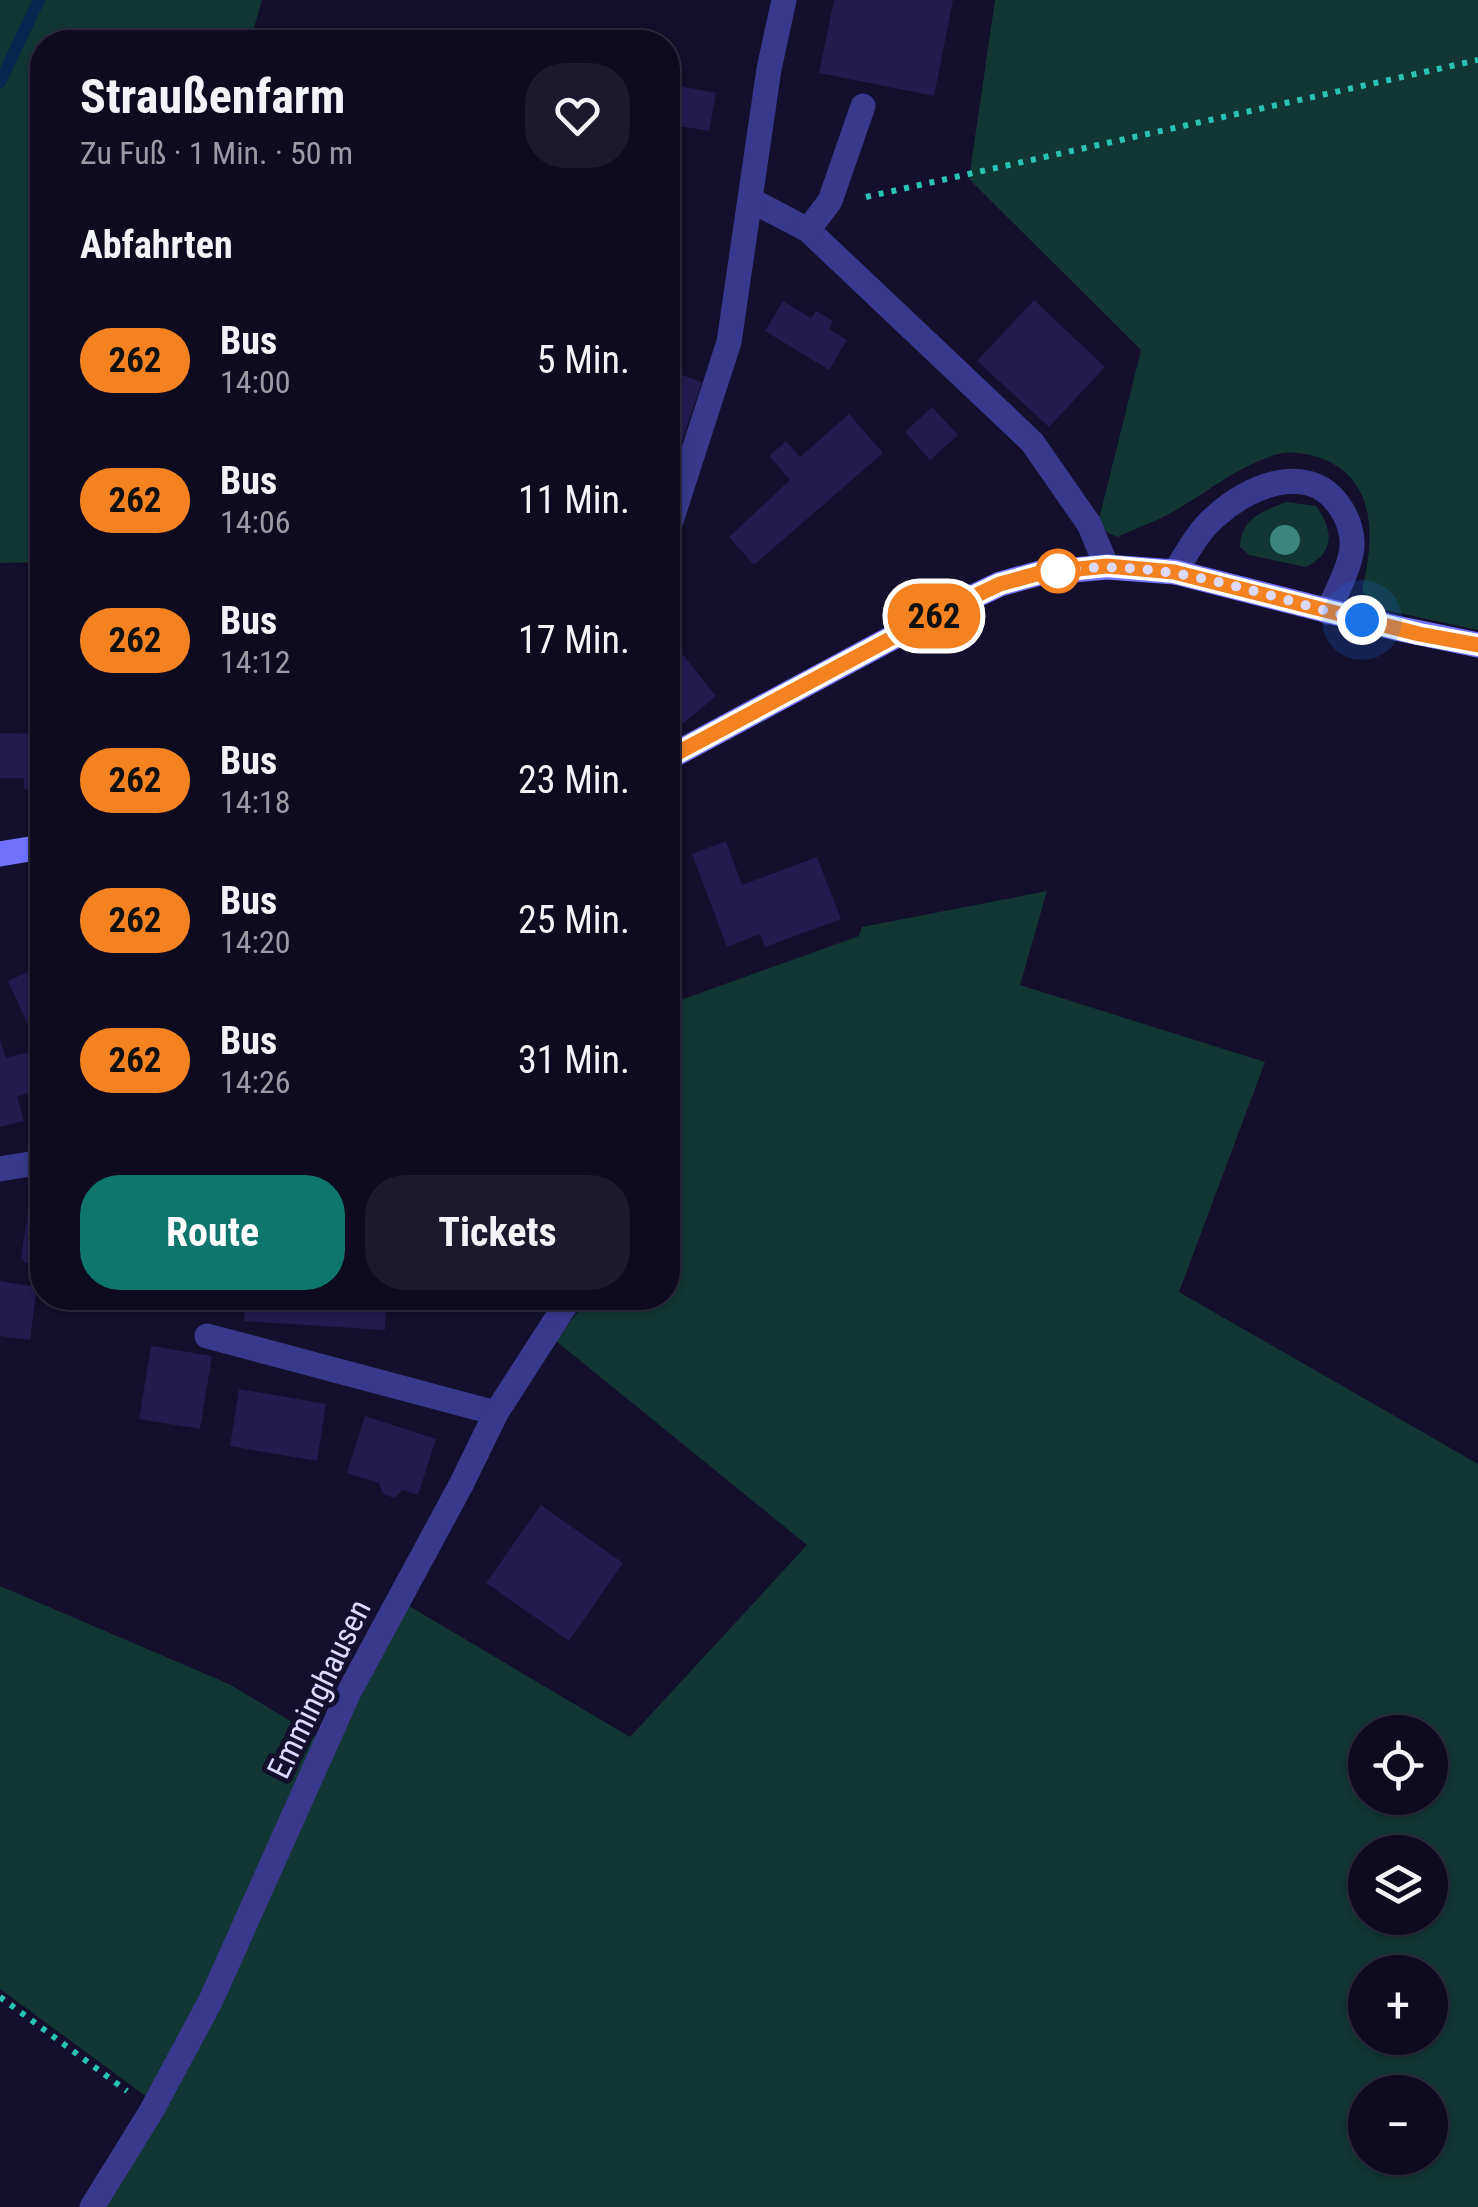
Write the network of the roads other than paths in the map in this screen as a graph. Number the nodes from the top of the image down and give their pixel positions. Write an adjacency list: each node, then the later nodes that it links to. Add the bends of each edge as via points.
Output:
1 (784, 0): 3 (street)
2 (863, 106): 4 (street, via 830,202)
3 (752, 200): 4 (street); 5 (street, via 729,342)
4 (808, 230): 6 (street, via 1032,442 1089,524)
5 (680, 493)
6 (1107, 566): 7 (street); 10 (street, via 1000,584)
7 (1174, 572): 8 (street); 8 (street, via 1216,514 1274,482 1298,480 1334,498 1352,535 1352,553)
8 (1328, 612): 9 (street)
9 (1478, 645)
10 (680, 751)
11 (30, 849): 12 (street)
12 (0, 854)
13 (30, 1164): 14 (street)
14 (0, 1169)
15 (562, 1310): 17 (street, Emminghausen)
16 (208, 1336): 17 (street)
17 (496, 1413): 18 (street, Emminghausen, via 349,1692 212,2000)
18 (92, 2207)

